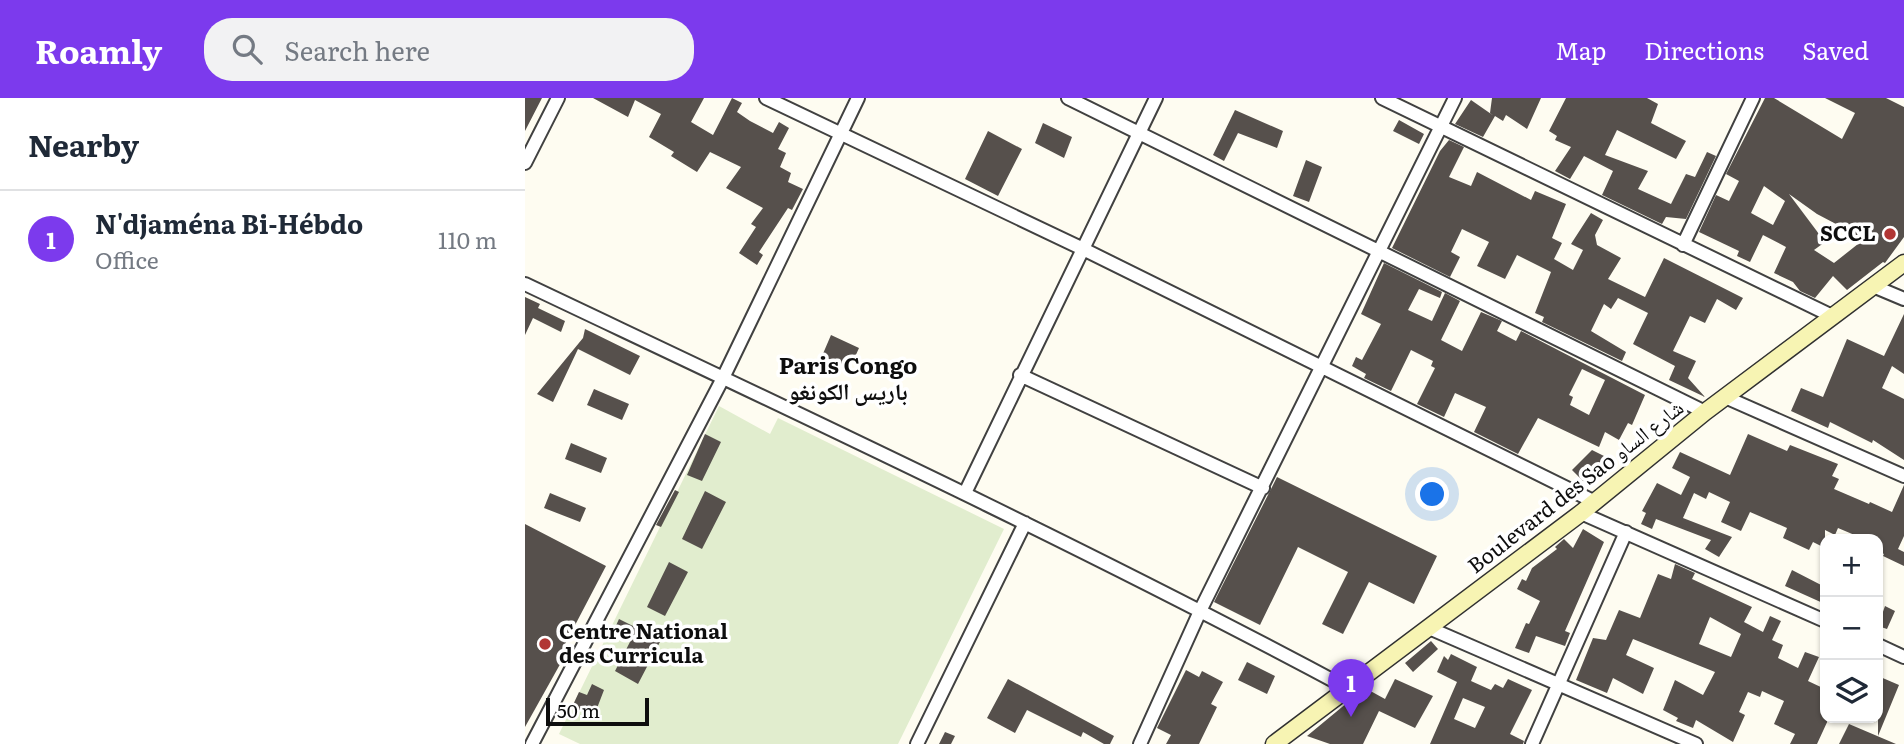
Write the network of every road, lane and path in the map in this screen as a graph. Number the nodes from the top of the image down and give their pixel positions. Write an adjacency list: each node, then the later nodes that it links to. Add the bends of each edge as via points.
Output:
1 (558, 98): 12 (street)
2 (766, 98): 11 (street)
3 (857, 98): 11 (street)
4 (1068, 98): 10 (street)
5 (1156, 98): 10 (street)
6 (1382, 98): 9 (street)
7 (1455, 98): 9 (street)
8 (1753, 98): 13 (street)
9 (1441, 127): 13 (street); 15 (street)
10 (1139, 133): 14 (street); 15 (street)
11 (840, 134): 14 (street); 23 (street)
12 (525, 163)
13 (1683, 245): 20 (street)
14 (1081, 248): 21 (street); 22 (street)
15 (1380, 250): 21 (street); 25 (street)
16 (1904, 263): 18 (street, Boulevard des Sao شارع الساو)
17 (525, 284): 23 (street)
18 (1873, 286): 19 (street); 20 (street, Boulevard des Sao شارع الساو)
19 (1904, 299)
20 (1832, 316): 24 (street, Boulevard des Sao شارع الساو)
21 (1321, 368): 27 (street); 29 (street)
22 (1020, 375): 27 (street); 28 (street)
23 (723, 378): 28 (street); 41 (street)
24 (1725, 397): 25 (street, Boulevard des Sao شارع الساو); 26 (street)
25 (1705, 412): 29 (street, Boulevard des Sao شارع الساو)
26 (1904, 476)
27 (1263, 488): 33 (street)
28 (965, 493): 31 (street)
29 (1595, 502): 30 (street, Boulevard des Sao شارع الساو)
30 (1581, 513): 32 (street); 35 (street, Boulevard des Sao شارع الساو)
31 (1025, 523): 33 (street); 42 (street)
32 (1626, 532): 34 (street); 38 (street)
33 (1201, 609): 39 (street); 43 (street)
34 (1820, 619)
35 (1430, 628): 38 (street); 39 (street, Boulevard des Sao شارع الساو)
36 (1883, 647): 37 (street)
37 (1904, 657)
38 (1560, 683): 44 (street); 45 (street)
39 (1347, 688): 40 (street, Boulevard des Sao شارع الساو)
40 (1281, 743)
41 (533, 744)
42 (916, 744)
43 (1140, 744)
44 (1532, 744)
45 (1696, 744)

